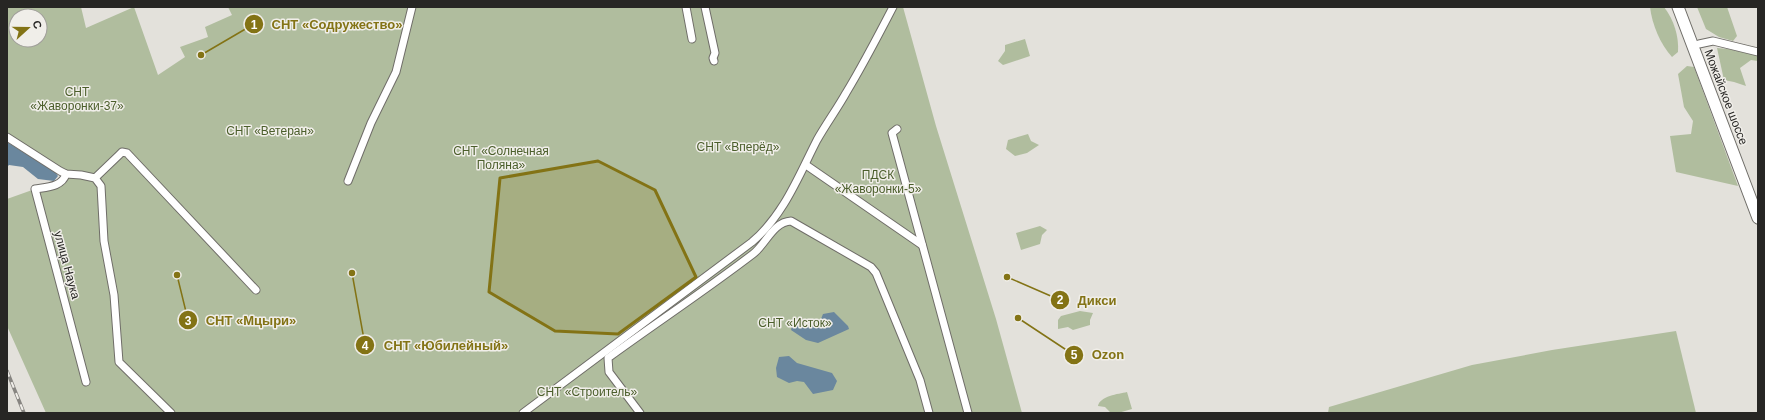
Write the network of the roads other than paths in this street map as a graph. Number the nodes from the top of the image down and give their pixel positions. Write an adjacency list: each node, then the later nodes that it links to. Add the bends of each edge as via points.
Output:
1 (412, 7): 16 (street, via 396,72 371,123)
2 (686, 7): 7 (street)
3 (705, 7): 10 (street, via 715,53)
4 (893, 7): 13 (street, via 817,140)
5 (1678, 7): 18 (main road, Можайское шоссе)
6 (1684, 7): 8 (main road, Можайское шоссе)
7 (692, 39)
8 (1699, 44): 9 (street, via 1713,41); 17 (main road, Можайское шоссе)
9 (1758, 52)
10 (714, 61)
11 (897, 129): 19 (street, via 892,133)
12 (7, 137): 14 (street)
13 (806, 165): 19 (street); 23 (street, via 782,208 756,239)
14 (66, 174): 15 (street); 21 (street, улица Наука, via 62,182 35,189)
15 (95, 178): 20 (street, via 122,152 127,153); 22 (street, via 102,191 104,241 114,295 119,362)
16 (348, 181)
17 (1758, 200)
18 (1758, 218)
19 (922, 245): 26 (street)
20 (256, 290)
21 (86, 382)
22 (171, 413)
23 (523, 413)
24 (640, 413): 25 (street, via 609,372 608,358 754,253 778,225 791,221 872,266 920,380)
25 (929, 413)
26 (968, 413)

